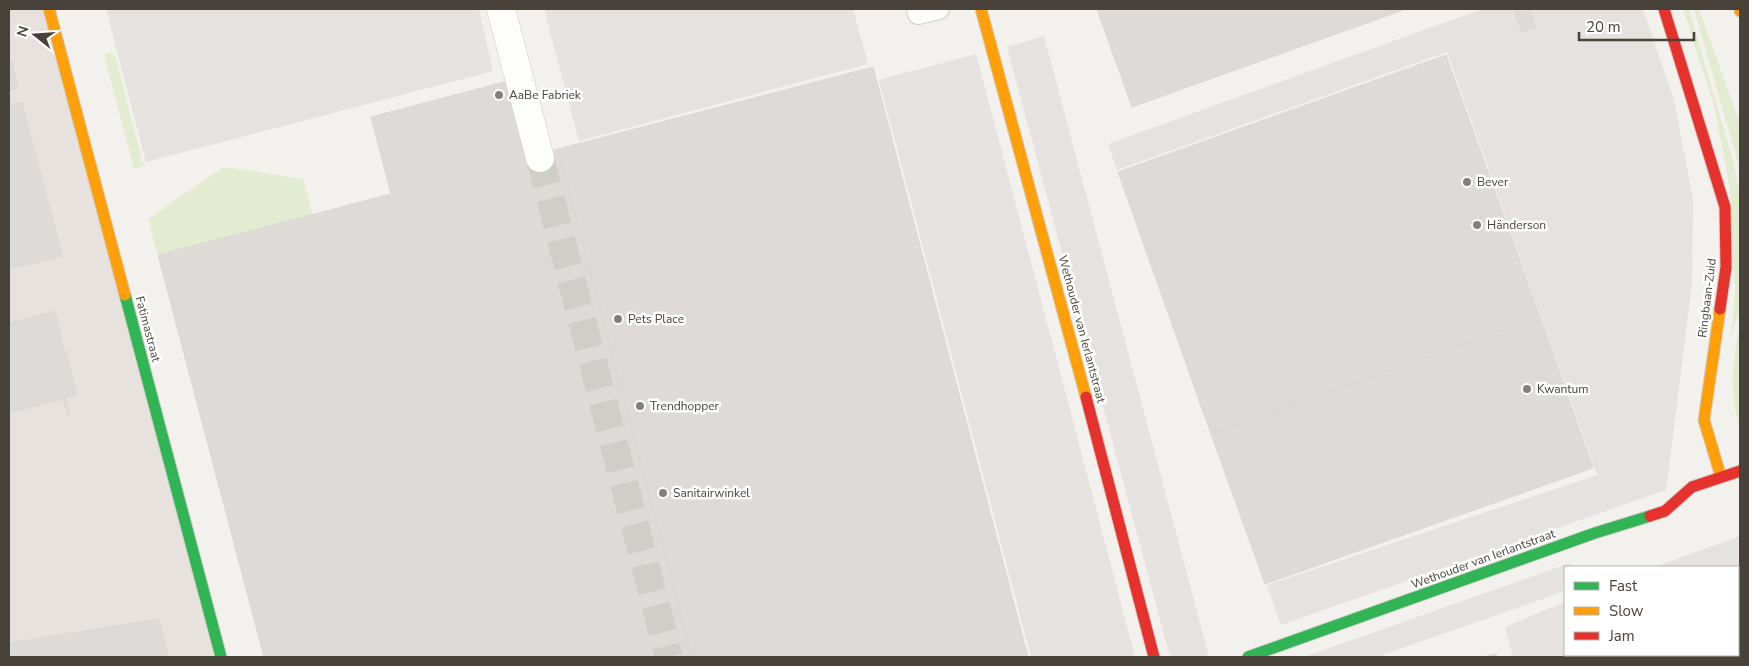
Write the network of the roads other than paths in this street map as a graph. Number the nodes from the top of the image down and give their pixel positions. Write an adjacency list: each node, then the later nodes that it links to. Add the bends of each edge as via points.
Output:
1 (49, 9): 10 (street, Fatimastraat)
2 (501, 9): 7 (street)
3 (917, 9): 4 (lane, via 918,14)
4 (939, 9)
5 (981, 9): 11 (street, Wethouder van Ierlantstraat)
6 (1664, 9): 9 (street, Ringbaan-Zuid, via 1725,208 1726,267 1704,420)
7 (540, 158)
8 (1740, 471): 9 (street, Wethouder van Ierlantstraat)
9 (1721, 477): 12 (street, Wethouder van Ierlantstraat, via 1692,487 1665,511)
10 (220, 657)
11 (1154, 657)
12 (1248, 657)

